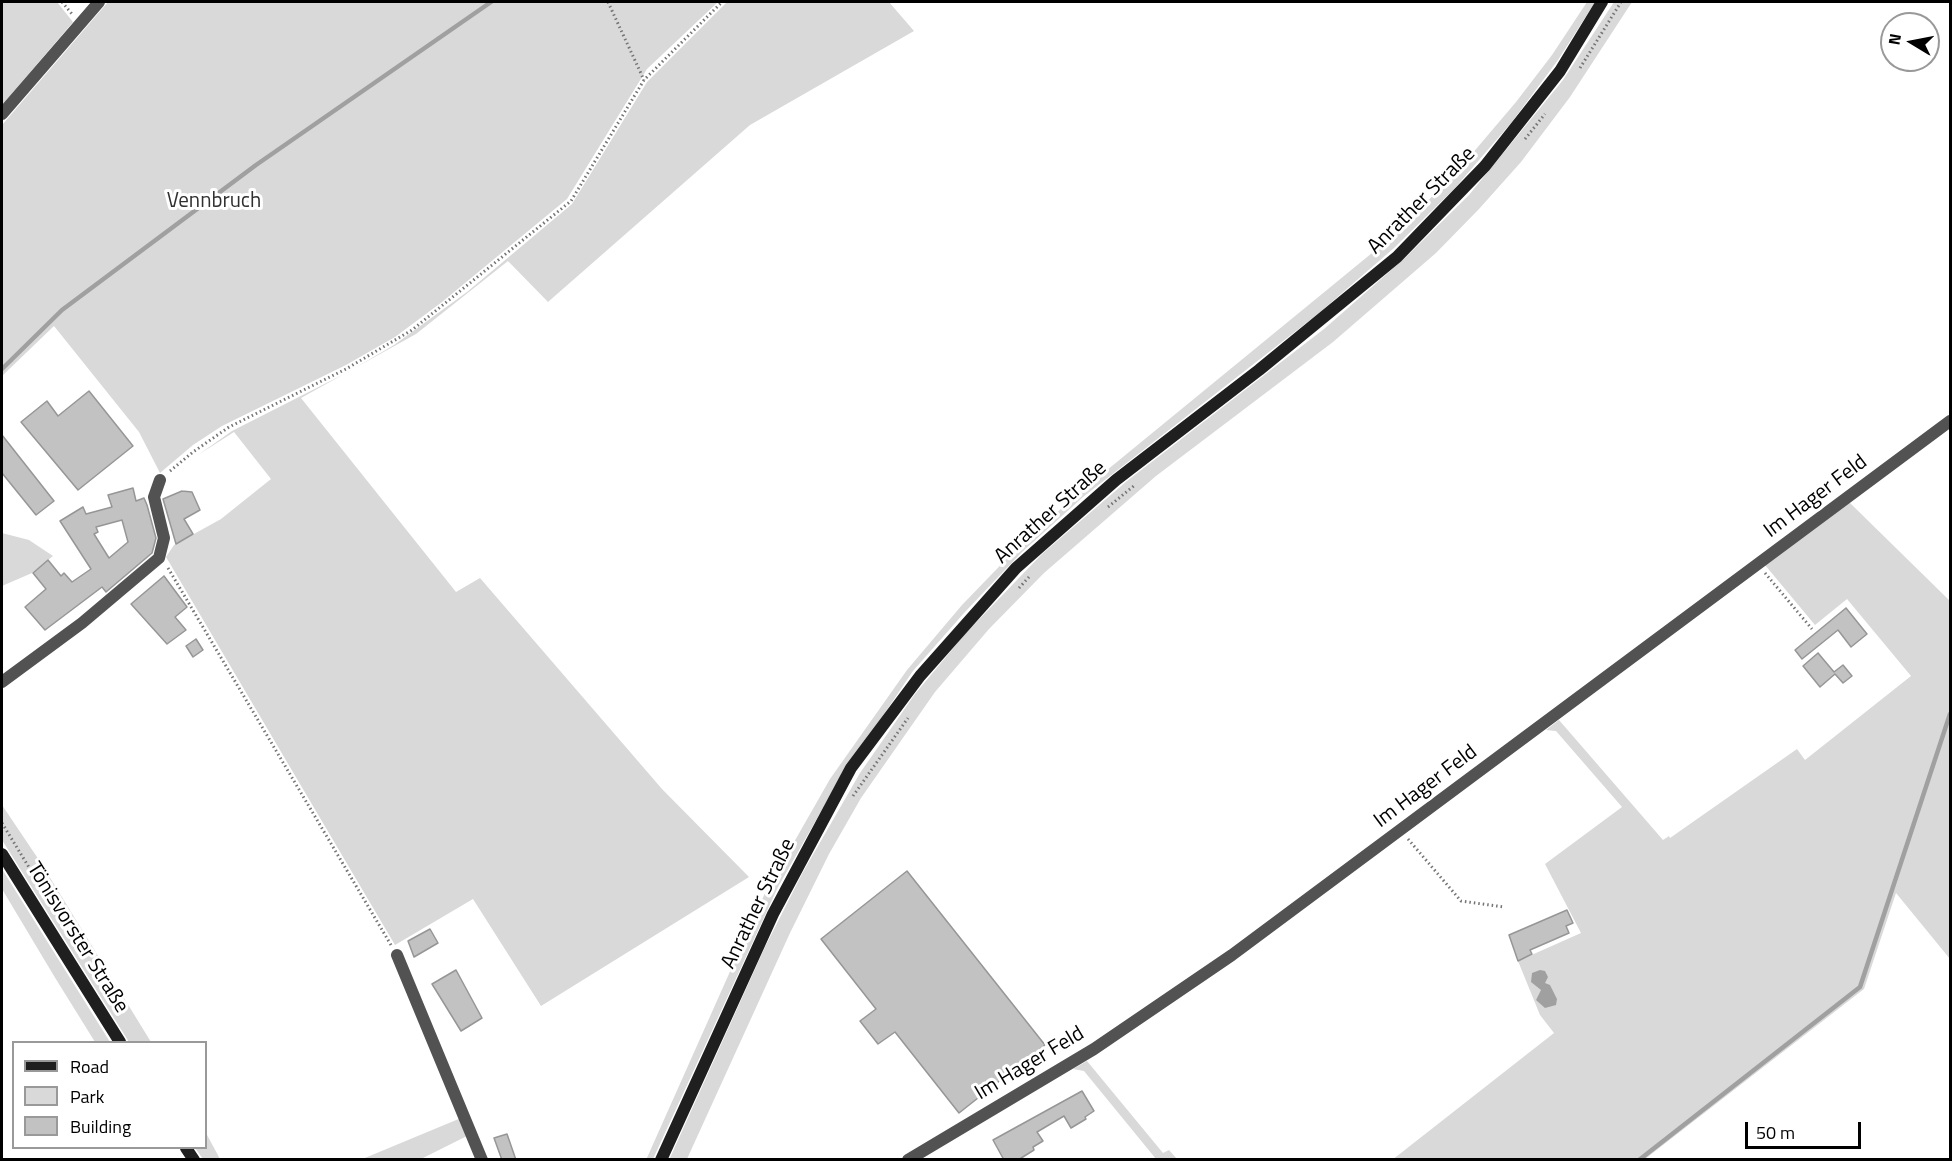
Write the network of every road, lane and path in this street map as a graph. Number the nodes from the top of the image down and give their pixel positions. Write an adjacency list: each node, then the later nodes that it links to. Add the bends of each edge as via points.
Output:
1 (99, 2): 9 (street)
2 (608, 2): 7 (path)
3 (722, 2): 7 (path)
4 (1602, 2): 29 (main road, Anrather Straße, via 1560,71 1485,166 1397,257 1091,502 1016,568 920,676 851,768 784,893)
5 (1621, 2): 6 (path)
6 (1574, 76)
7 (644, 80): 13 (path, via 571,201 465,289 412,330 346,369 229,427)
8 (1547, 111): 10 (path)
9 (2, 114)
10 (1521, 145)
11 (1950, 421): 16 (street, Im Hager Feld)
12 (1141, 479): 14 (path)
13 (160, 480): 15 (street, via 154,497 164,538)
14 (1107, 508)
15 (159, 558): 20 (street, via 82,623); 26 (path)
16 (1758, 564): 19 (path); 23 (street, Im Hager Feld)
17 (1031, 574): 18 (path)
18 (1016, 591)
19 (1812, 629)
20 (2, 682)
21 (913, 711): 22 (path)
22 (853, 797)
23 (1401, 831): 25 (path, via 1461,900); 30 (street, Im Hager Feld, via 1232,955 1094,1049)
24 (2, 854): 27 (main road, Tönisvorster Straße)
25 (1504, 907)
26 (397, 955): 28 (street)
27 (119, 1041)
28 (482, 1160)
29 (661, 1160)
30 (908, 1160)

